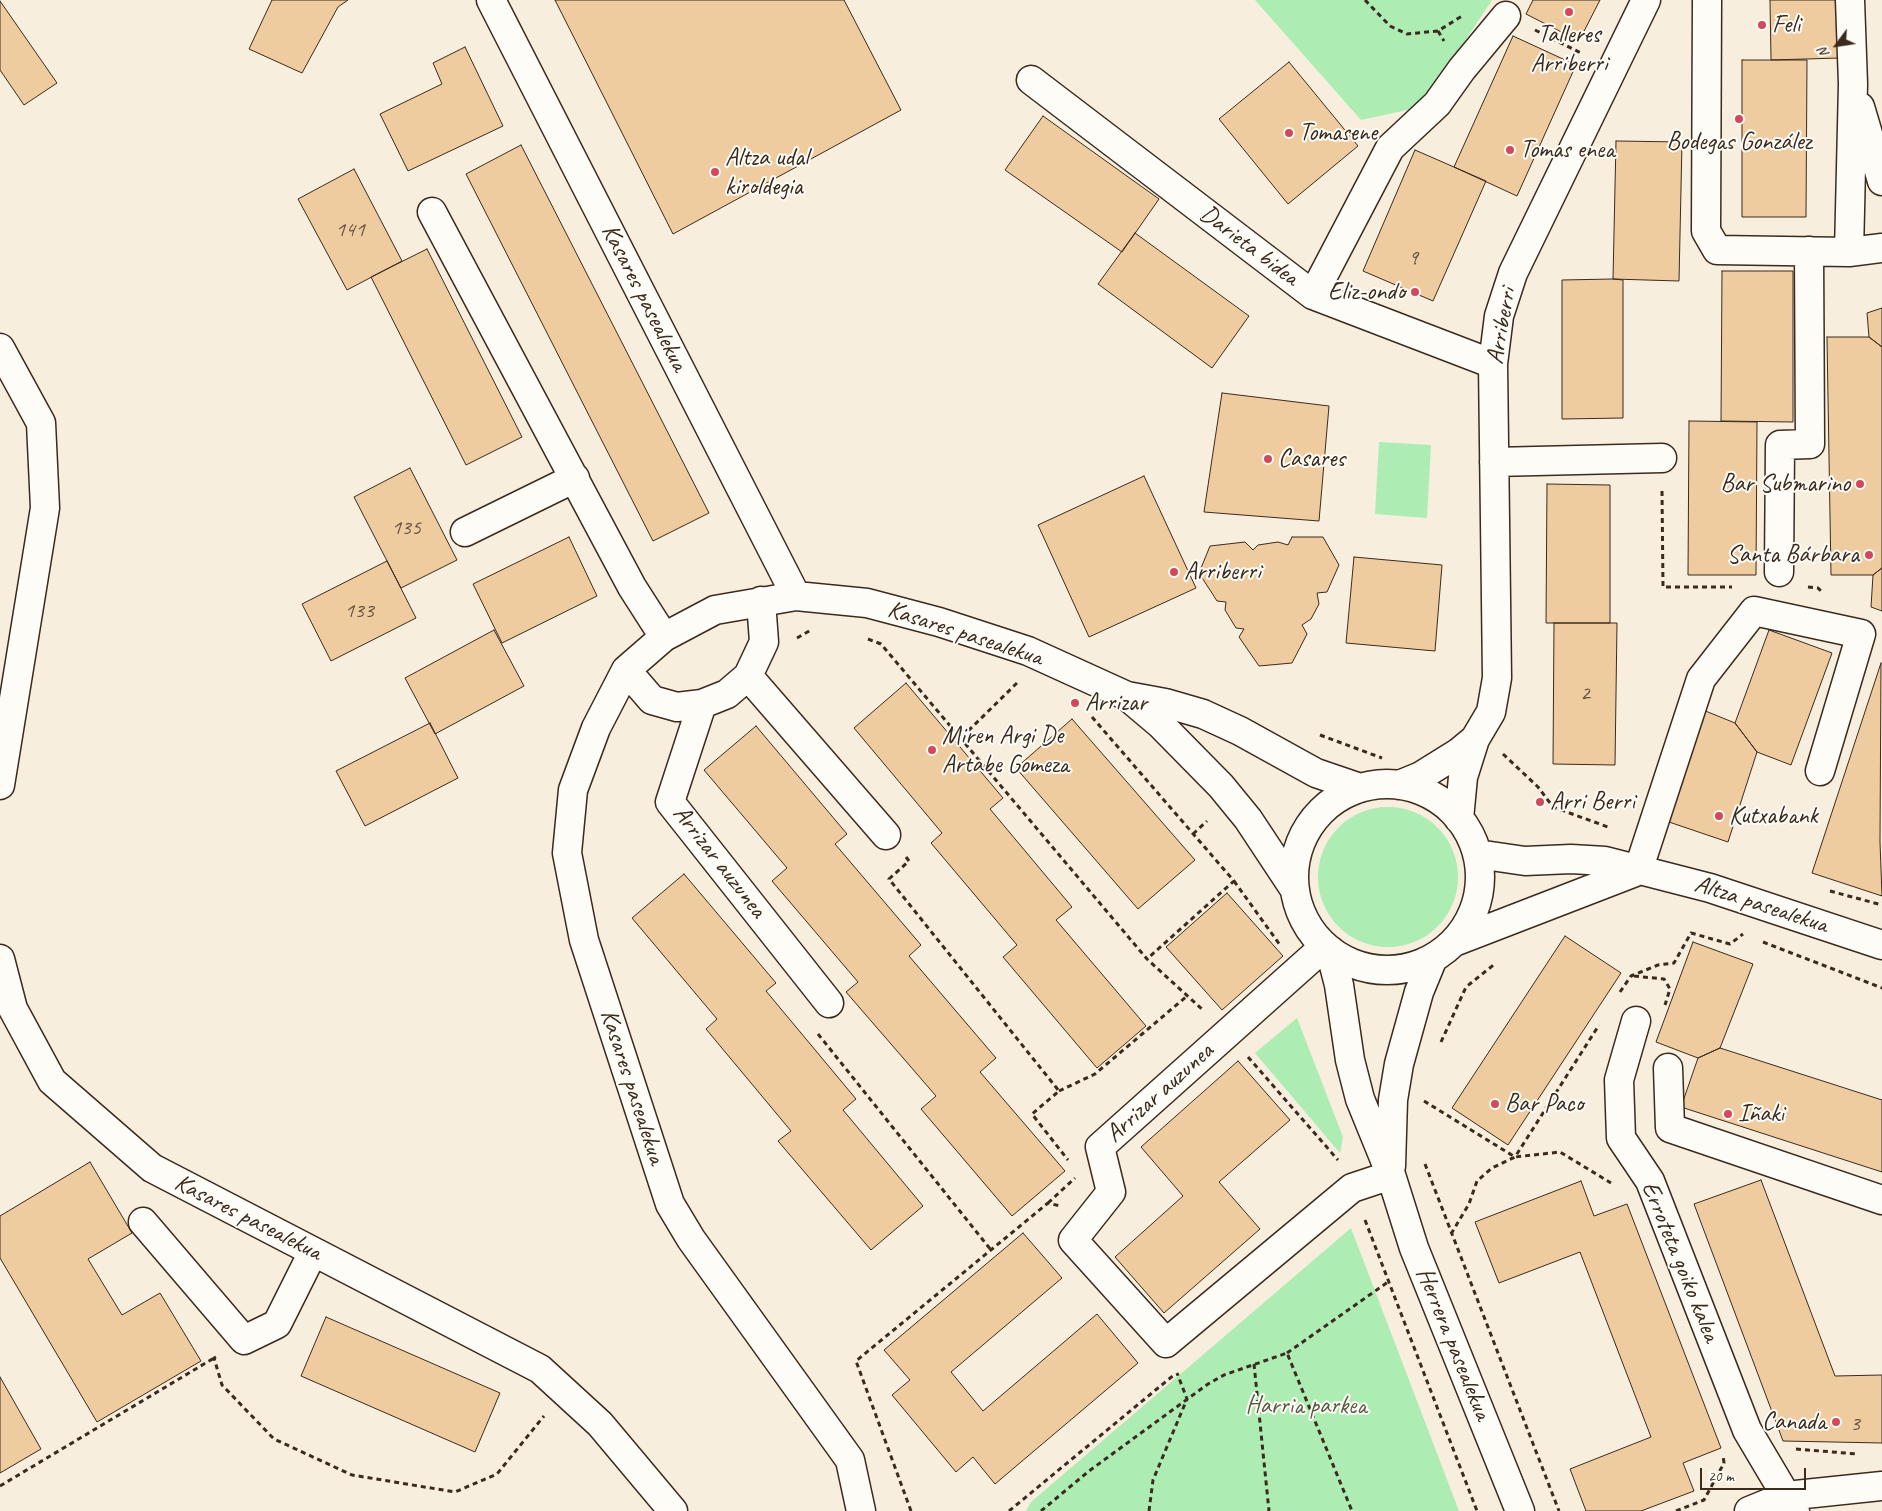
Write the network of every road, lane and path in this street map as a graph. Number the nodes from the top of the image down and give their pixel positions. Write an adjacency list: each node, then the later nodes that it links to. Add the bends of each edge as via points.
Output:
1 (491, 0): 25 (street, Kasares pasealekua)
2 (1365, 0): 6 (path, via 1390,26 1407,34 1438,31)
3 (1646, 0): 8 (street, Arriberri)
4 (1707, 0): 14 (street, via 1706,231 1717,250)
5 (1850, 0): 10 (street)
6 (1464, 15)
7 (1506, 16): 8 (path); 16 (street, via 1438,104 1390,148)
8 (1613, 69): 18 (street, Arriberri, via 1513,273 1499,316)
9 (1031, 80): 16 (street, Darieta bidea)
10 (1853, 84): 11 (street); 15 (street)
11 (1882, 181)
12 (432, 212): 21 (street)
13 (1882, 248): 15 (street)
14 (1809, 251): 15 (street); 23 (street, via 1810,444 1780,445)
15 (1849, 252)
16 (1313, 295): 18 (street, Darieta bidea)
17 (0, 348): 40 (street, via 41,424 45,508)
18 (1493, 364): 20 (street, Arriberri)
19 (1662, 458): 20 (street); 24 (path, via 1663,587)
20 (1494, 462): 38 (street, Arriberri, via 1497,678 1490,712)
21 (575, 478): 22 (street); 27 (street, via 632,586)
22 (465, 532)
23 (1779, 572)
24 (1729, 587)
25 (796, 596): 26 (street, Kasares pasealekua); 29 (street, Kasares pasealekua, via 867,603)
26 (761, 601): 27 (street, Kasares pasealekua, via 715,610); 31 (street, via 764,642)
27 (664, 637): 30 (street, Kasares pasealekua)
28 (881, 644): 37 (path)
29 (1028, 650): 32 (path); 34 (street, Kasares pasealekua)
30 (626, 670): 35 (street, via 652,700 677,706); 94 (street, Kasares pasealekua, via 596,728 573,790 568,853 584,940 670,1204 691,1239 850,1460)
31 (748, 676): 35 (street, via 726,694); 44 (street)
32 (1018, 683): 33 (path); 37 (path)
33 (1026, 686)
34 (1127, 696): 42 (street, Kasares pasealekua, via 1202,714 1240,731 1309,770); 47 (street, Kasares pasealekua, via 1160,724 1221,786 1248,819)
35 (702, 704): 60 (street, Arrizar auzunea, via 670,802)
36 (1091, 716): 54 (path, via 1234,881)
37 (962, 737): 54 (path)
38 (1475, 738): 41 (street, Arriberri, via 1440,766); 43 (street, Arriberri, via 1463,777)
39 (1820, 770): 46 (street, via 1861,634 1754,611 1701,679)
40 (0, 784)
41 (1399, 785): 42 (street, Arriberri); 43 (street, Arriberri, via 1420,789)
42 (1360, 788): 47 (street, Arriberri, via 1327,805 1305,833 1294,867)
43 (1459, 819): 45 (street, Arriberri)
44 (886, 834): 65 (path, via 909,861 889,879)
45 (1477, 854): 46 (street, Altza pasealekua, via 1525,861 1588,859); 52 (street, Arriberri, via 1480,878 1477,901 1468,923)
46 (1638, 871): 50 (street, Altza pasealekua, via 1710,888); 52 (street)
47 (1295, 890): 51 (street, Arriberri, via 1310,930)
48 (1752, 938): 55 (path, via 1743,934 1730,944 1691,933 1674,962)
49 (1760, 941): 57 (path)
50 (1882, 945)
51 (1327, 948): 52 (street, Arriberri, via 1343,959 1372,969 1404,969); 63 (street, Arrizar auzunea); 71 (street, Herrera pasealekua, via 1340,985 1350,1060 1360,1100)
52 (1443, 950): 71 (street, Herrera pasealekua, via 1413,1010 1398,1064 1393,1100)
53 (0, 959): 80 (street, Kasares pasealekua, via 13,1009 52,1081 152,1168)
54 (1147, 960): 58 (path)
55 (1631, 976): 56 (path); 59 (path)
56 (1664, 978)
57 (1882, 988)
58 (1187, 996): 63 (path); 65 (path, via 1095,1074)
59 (1615, 1000)
60 (829, 1003): 79 (path, via 813,1028)
61 (1604, 1017): 68 (path)
62 (1636, 1021): 89 (street, Erroteta goiko kalea, via 1619,1080 1621,1138 1650,1181)
63 (1227, 1033): 72 (path, via 1337,1158); 76 (street, Arrizar auzunea, via 1100,1147 1111,1192)
64 (1668, 1068): 74 (street, via 1670,1128)
65 (1060, 1092): 69 (path, via 1032,1114)
66 (1416, 1096): 68 (path)
67 (1422, 1156): 78 (path)
68 (1515, 1157): 73 (path, via 1560,1152); 78 (path, via 1492,1168 1477,1181 1469,1204)
69 (1073, 1166)
70 (1079, 1174): 75 (path)
71 (1391, 1175): 72 (street, Arrizar auzunea); 102 (street, Herrera pasealekua, via 1414,1248)
72 (1352, 1188): 76 (street, Arrizar auzunea, via 1166,1343 1073,1240); 81 (path)
73 (1619, 1188)
74 (1882, 1200)
75 (1048, 1203): 76 (path); 79 (path)
76 (1094, 1213)
77 (143, 1222): 82 (street)
78 (1451, 1234): 103 (path)
79 (991, 1250): 95 (path, via 856,1360)
80 (313, 1252): 82 (street, via 277,1324); 87 (street, Kasares pasealekua, via 540,1369)
81 (1388, 1282): 83 (path); 101 (path)
82 (244, 1340): 84 (path)
83 (1287, 1353): 85 (path); 100 (path)
84 (214, 1358): 87 (path, via 222,1385 274,1439 352,1475 455,1492 497,1474); 90 (path)
85 (1254, 1364): 88 (path, via 1224,1375); 99 (path)
86 (1177, 1373): 96 (path)
87 (564, 1391): 93 (street, Kasares pasealekua, via 600,1424)
88 (1187, 1399): 97 (path, via 1089,1471); 98 (path, via 1153,1480)
89 (1746, 1430): 92 (street, Erroteta goiko kalea); 104 (path, via 1721,1438 1724,1463 1704,1500)
90 (0, 1486)
91 (1882, 1486): 92 (street)
92 (1790, 1504): 105 (street)
93 (673, 1511)
94 (861, 1511)
95 (911, 1511)
96 (1010, 1511)
97 (1041, 1511)
98 (1149, 1511)
99 (1269, 1511)
100 (1352, 1511)
101 (1477, 1511)
102 (1520, 1511)
103 (1558, 1511)
104 (1676, 1511)
105 (1749, 1511)

